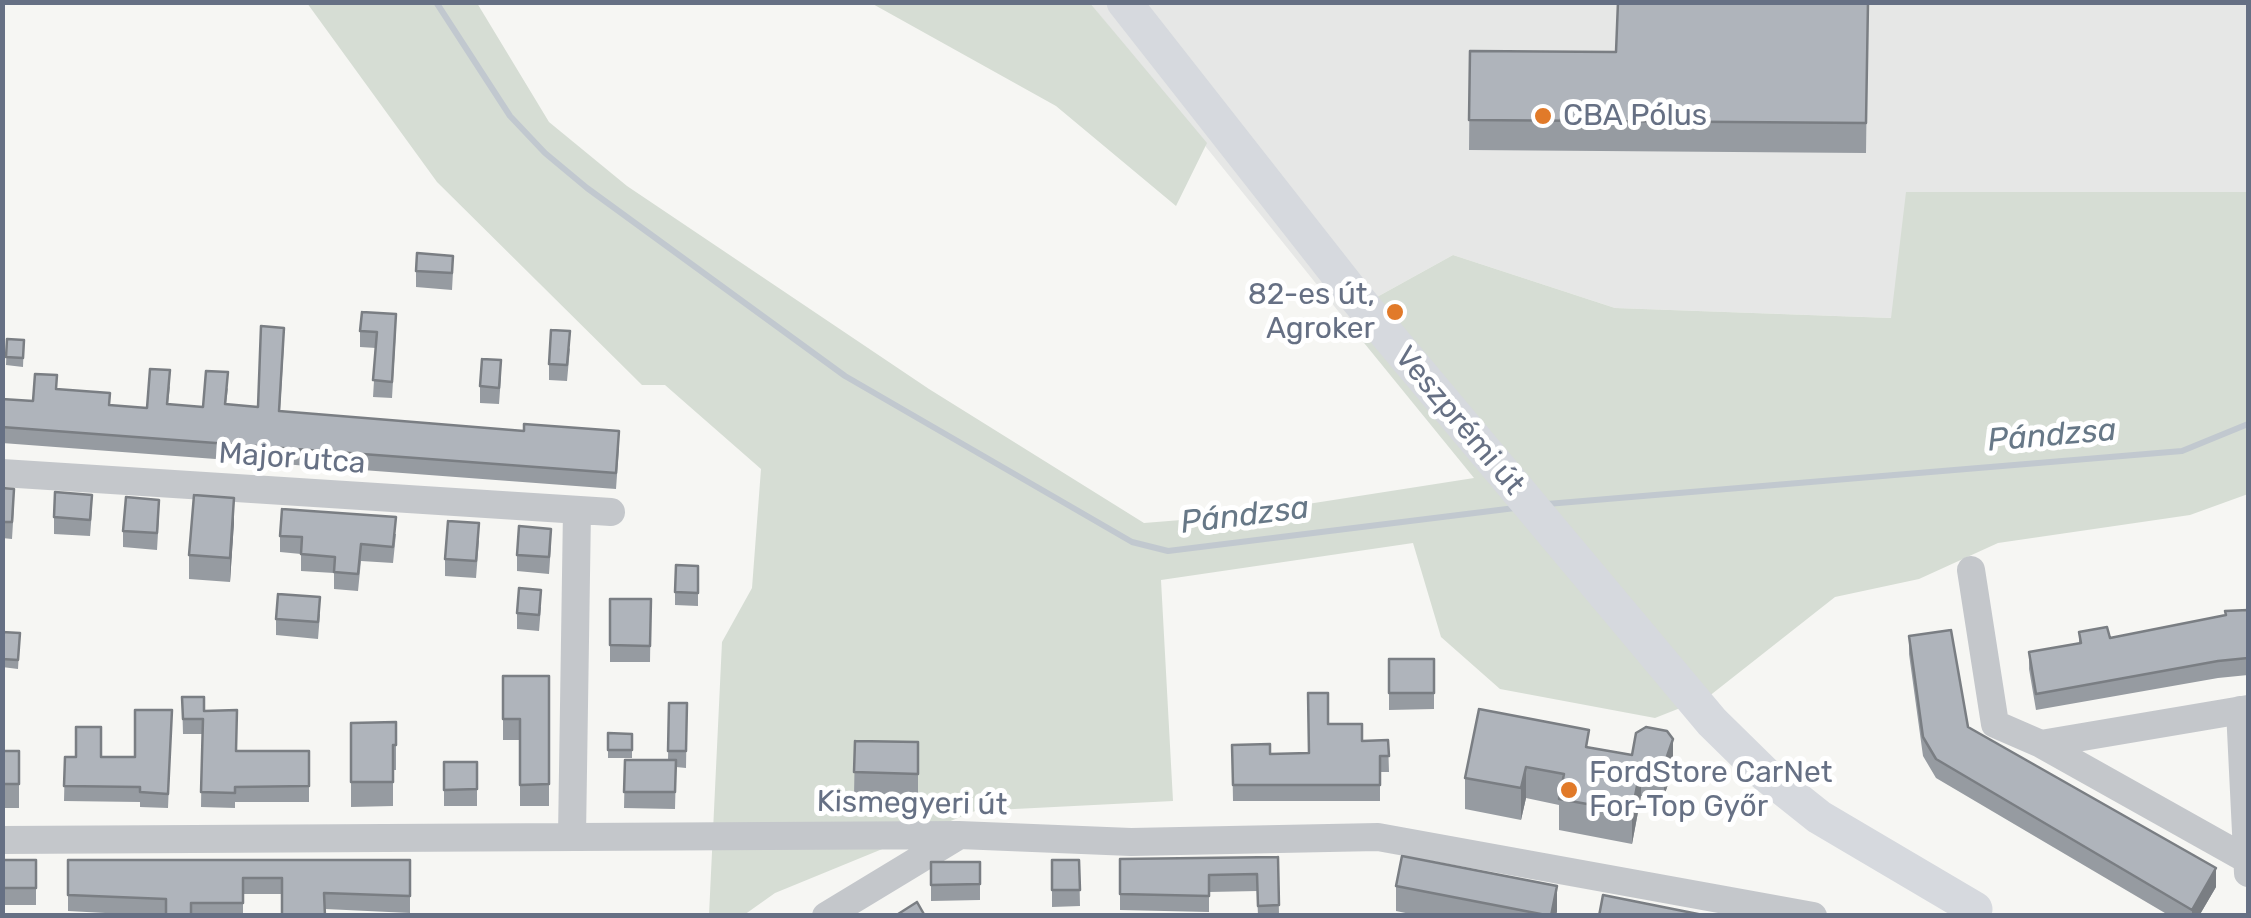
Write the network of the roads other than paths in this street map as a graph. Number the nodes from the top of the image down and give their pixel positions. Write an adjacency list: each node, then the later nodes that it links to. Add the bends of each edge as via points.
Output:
1 (1124, 2): 8 (main road, Veszprémi út, via 1561,546 1712,722)
2 (2, 474): 3 (street, Major utca)
3 (577, 510): 4 (street, Major utca); 10 (street)
4 (611, 512)
5 (1970, 570): 7 (street, via 1995,724)
6 (2244, 710): 7 (street); 12 (street)
7 (2041, 744): 12 (street)
8 (1819, 817): 14 (main road, Veszprémi út); 17 (main road, Veszprémi út, via 1854,854 1924,898)
9 (959, 835): 10 (street, Kismegyeri út); 15 (street); 16 (street, Kismegyeri út, via 1131,842 1378,838)
10 (572, 836): 11 (street, Kismegyeri út)
11 (2, 840)
12 (2248, 860): 13 (street)
13 (2248, 874)
14 (1981, 914)
15 (826, 916)
16 (1813, 916)
17 (1935, 916)

